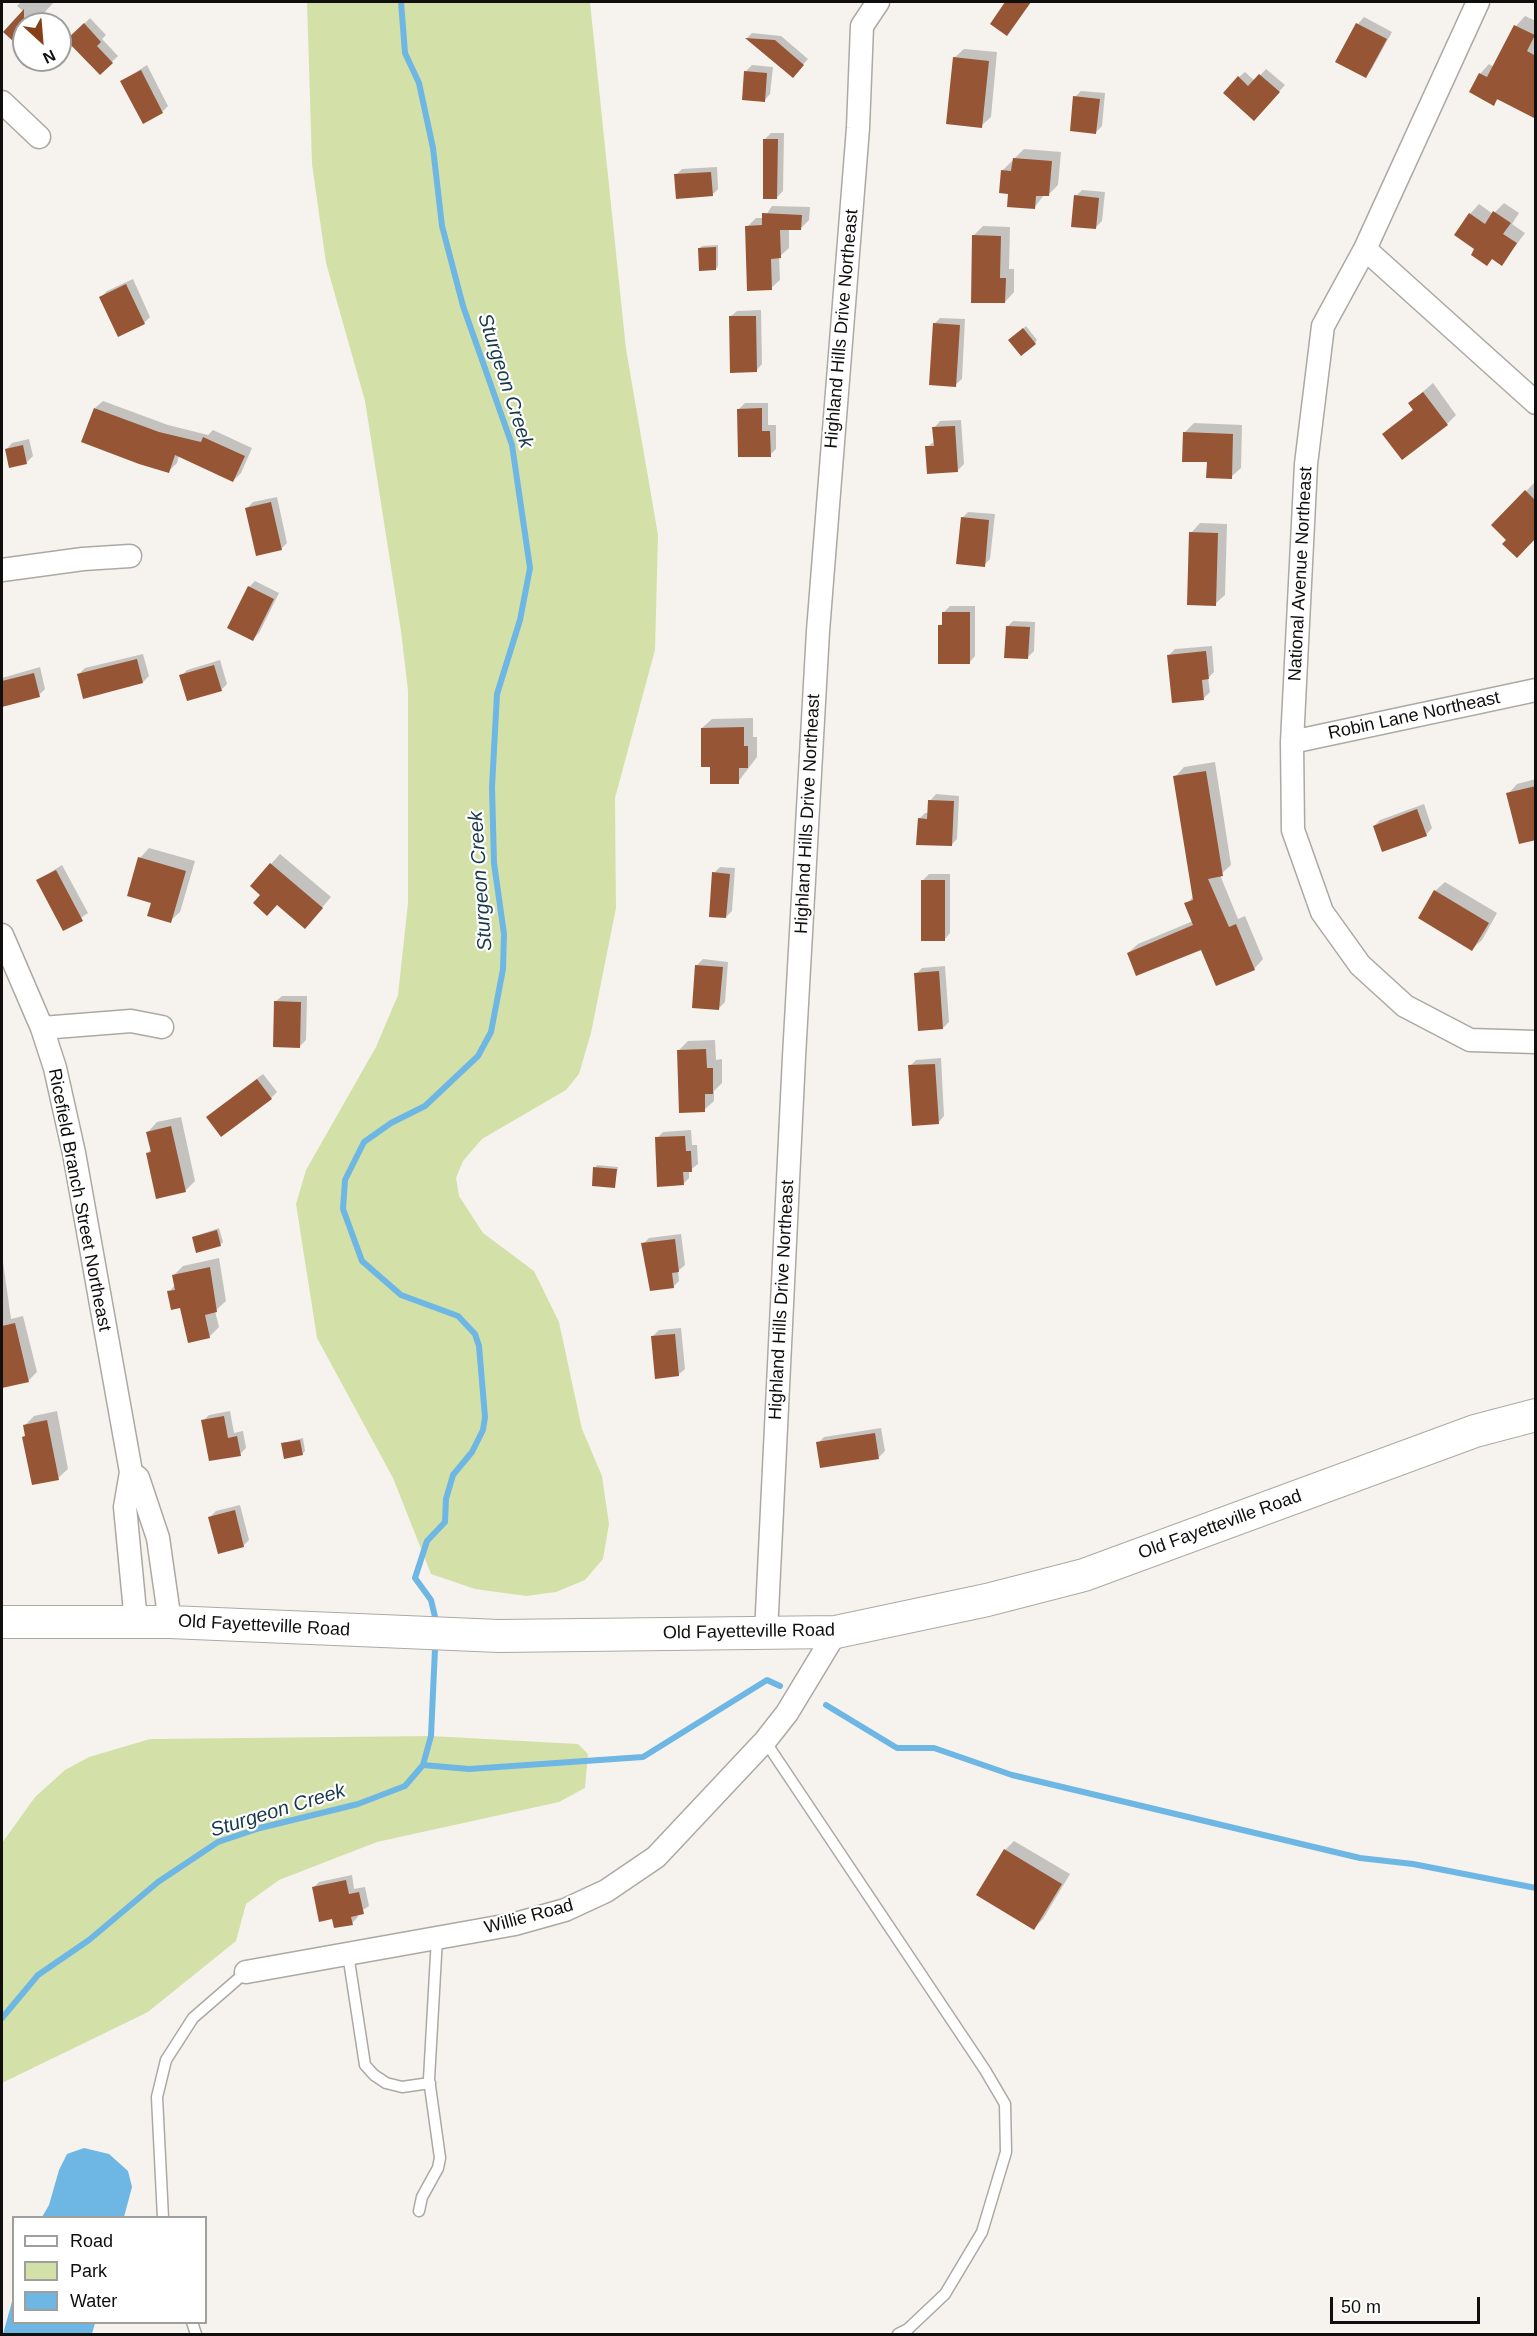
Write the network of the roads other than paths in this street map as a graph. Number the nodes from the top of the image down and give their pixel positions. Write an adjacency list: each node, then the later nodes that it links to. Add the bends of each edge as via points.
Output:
1 (878, 2): 21 (street, Highland Hills Drive Northeast, via 861,26 858,128 818,631)
2 (1478, 2): 5 (street, National Avenue Northeast)
3 (2, 102): 4 (street)
4 (39, 137)
5 (1365, 249): 6 (street); 10 (street, National Avenue Northeast, via 1323,326 1306,464)
6 (1536, 403)
7 (130, 556): 8 (street)
8 (2, 570)
9 (1536, 690): 10 (street, Robin Lane Northeast)
10 (1292, 742): 14 (street, National Avenue Northeast, via 1293,830 1322,912 1360,965 1405,1006 1470,1040)
11 (2, 934): 13 (street, Ricefield Branch Street Northeast)
12 (162, 1027): 13 (street, via 131,1021)
13 (42, 1028): 16 (street, Ricefield Branch Street Northeast, via 59,1077)
14 (1536, 1042)
15 (1536, 1414): 20 (street, Old Fayetteville Road, via 1475,1431 1084,1575)
16 (131, 1472): 18 (street, Ricefield Branch Street Northeast, via 125,1507); 19 (street, Ricefield Branch Street Northeast, via 138,1478 158,1538)
17 (2, 1622): 18 (street, Old Fayetteville Road)
18 (136, 1622): 19 (street, Old Fayetteville Road)
19 (170, 1622): 21 (street, Old Fayetteville Road, via 499,1636)
20 (836, 1632): 21 (street, Old Fayetteville Road); 22 (street, Willie Road, via 787,1713)
21 (766, 1633)
22 (765, 1741): 23 (street, Willie Road, via 656,1857 606,1891 565,1910 515,1924); 29 (lane, via 1005,2104 1006,2152 982,2232 945,2294)
23 (437, 1938): 24 (street, Willie Road); 26 (lane)
24 (348, 1954): 25 (street, Willie Road); 26 (lane, via 365,2065 374,2075 402,2087)
25 (246, 1972): 28 (lane, via 193,2018 166,2060 157,2097)
26 (430, 2083): 27 (lane, via 440,2158)
27 (419, 2211)
28 (163, 2216)
29 (898, 2334)

